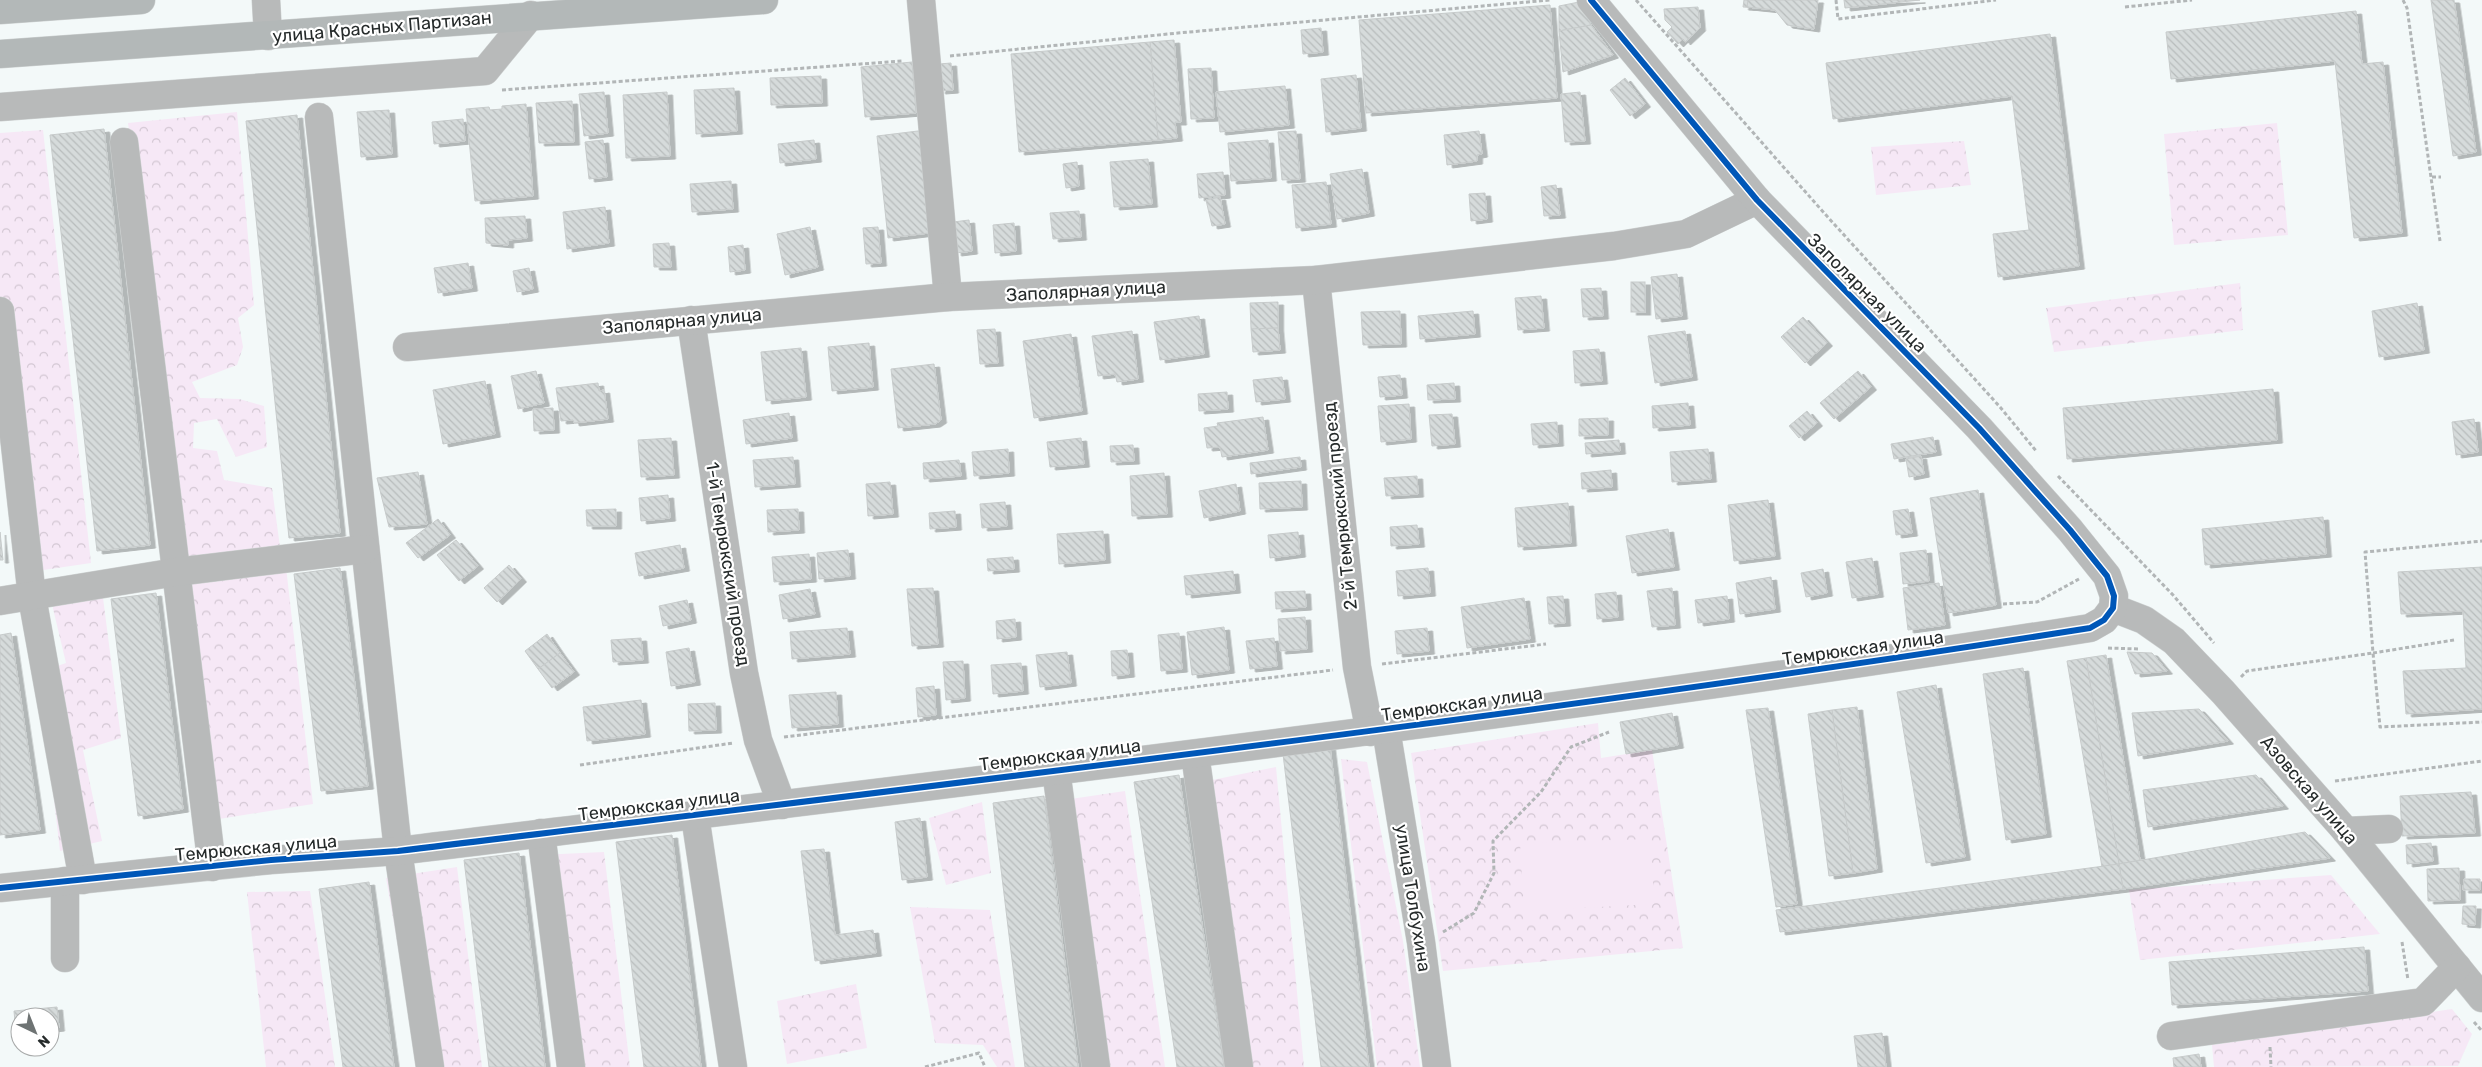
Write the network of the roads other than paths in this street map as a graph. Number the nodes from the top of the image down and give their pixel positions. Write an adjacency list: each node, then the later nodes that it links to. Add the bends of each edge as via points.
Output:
1 (141, 0): 6 (highway)
2 (266, 0): 9 (street)
3 (764, 0): 8 (highway, улица Красных Партизан)
4 (921, 0): 16 (street)
5 (1591, 0): 14 (street, Заполярная улица)
6 (100, 2): 7 (highway)
7 (0, 10)
8 (531, 15): 9 (highway, улица Красных Партизан); 11 (street, via 485,71)
9 (268, 36): 10 (highway, улица Красных Партизан)
10 (0, 54)
11 (0, 108)
12 (320, 117): 20 (street)
13 (124, 142): 21 (street)
14 (1757, 200): 15 (street, Заполярная улица, via 1686,234 1614,246); 24 (street, Заполярная улица, via 1979,428 2064,523 2107,576 2114,596)
15 (1316, 280): 16 (street, Заполярная улица); 25 (street, 2-й Темрюкский проезд, via 1356,667)
16 (948, 297): 18 (street, Заполярная улица)
17 (0, 311): 22 (street)
18 (691, 320): 19 (street, Заполярная улица); 28 (street, 1-й Темрюкский проезд, via 744,673 758,740)
19 (407, 347)
20 (365, 549): 21 (street); 33 (street)
21 (176, 572): 22 (street); 34 (street)
22 (32, 597): 23 (street); 35 (street)
23 (0, 601)
24 (2113, 608): 25 (street, Темрюкская улица, via 2104,620 2081,630 1858,665); 31 (street, Азовская улица, via 2144,620 2237,680)
25 (1378, 730): 26 (street, Темрюкская улица); 46 (street, улица Толбухина, via 1421,942)
26 (1194, 754): 27 (street, Темрюкская улица); 45 (street)
27 (1056, 770): 28 (street, Темрюкская улица); 44 (street)
28 (782, 805): 29 (street, Темрюкская улица)
29 (695, 816): 32 (street, Темрюкская улица); 43 (street)
30 (2389, 828): 31 (street)
31 (2346, 832): 38 (street, Азовская улица)
32 (541, 833): 33 (street, Темрюкская улица); 42 (street)
33 (398, 851): 34 (street, Темрюкская улица); 41 (street)
34 (212, 867): 35 (street, Темрюкская улица)
35 (74, 880): 36 (street, Темрюкская улица); 37 (street)
36 (0, 888)
37 (65, 958)
38 (2457, 967): 39 (street, Азовская улица); 40 (street, via 2423,1002)
39 (2476, 1007)
40 (2172, 1036)
41 (430, 1067)
42 (571, 1067)
43 (733, 1067)
44 (1096, 1067)
45 (1239, 1067)
46 (1437, 1067)

